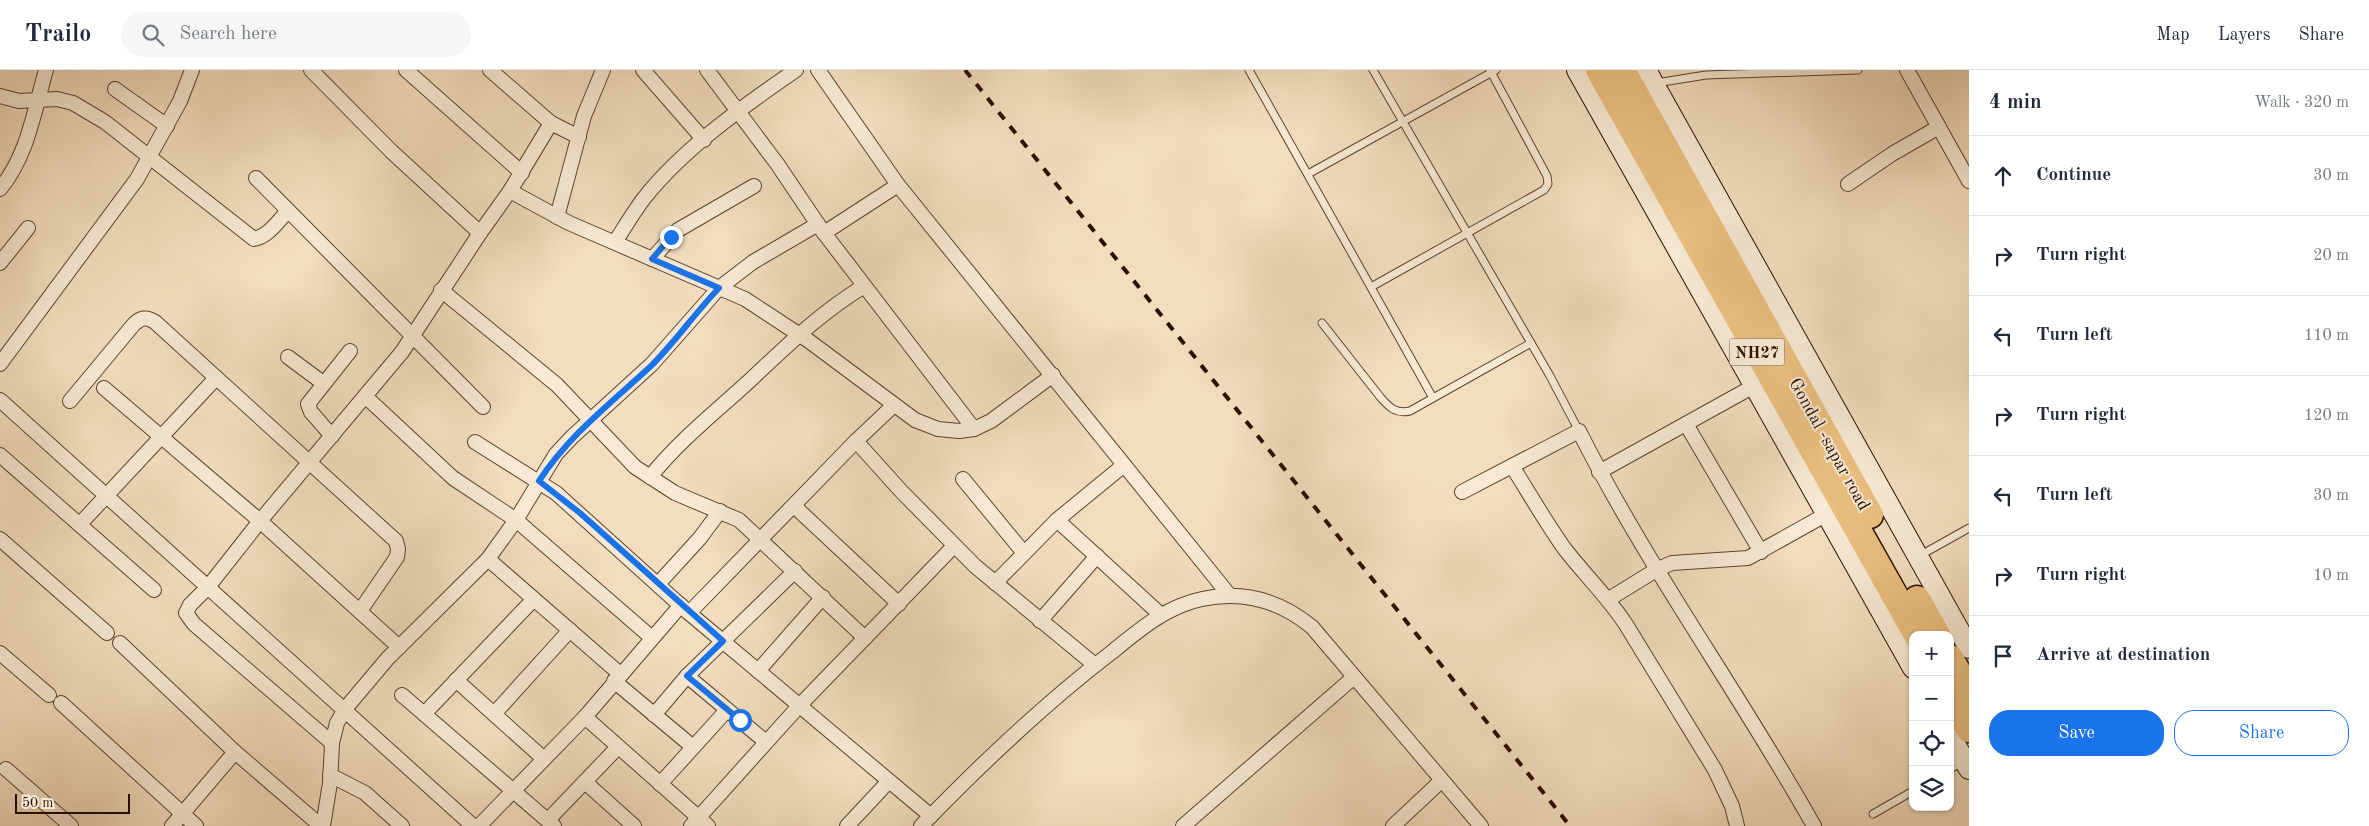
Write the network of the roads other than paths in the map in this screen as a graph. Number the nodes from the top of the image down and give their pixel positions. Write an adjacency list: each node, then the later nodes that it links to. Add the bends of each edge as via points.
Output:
1 (46, 70): 22 (street)
2 (192, 70): 26 (street)
3 (311, 70): 44 (street, via 391,151)
4 (406, 70): 31 (street)
5 (490, 70): 25 (street)
6 (603, 70): 28 (street)
7 (643, 70): 29 (street)
8 (707, 70): 23 (street)
9 (796, 70): 23 (street)
10 (818, 70): 37 (street)
11 (1249, 70): 32 (lane)
12 (1373, 70): 24 (lane)
13 (1577, 70): 63 (street)
14 (1598, 70): 121 (highway, NH27)
15 (1622, 70): 122 (highway, Gondal -sapar road / NH27)
16 (1858, 70): 19 (lane)
17 (1907, 70): 27 (street)
18 (1492, 71): 24 (lane); 45 (lane, via 1547,176 1548,184 1544,190)
19 (1650, 77): 103 (street)
20 (115, 88): 26 (street)
21 (0, 96): 22 (street, via 19,101)
22 (37, 99): 30 (street, via 73,102); 35 (street, via 22,152)
23 (738, 112): 29 (street); 43 (street)
24 (1403, 121): 32 (lane); 45 (lane)
25 (551, 123): 28 (street); 31 (street)
26 (167, 126): 30 (street)
27 (1939, 127): 34 (street); 36 (street)
28 (579, 137): 41 (street)
29 (704, 140): 46 (street, via 646,196)
30 (150, 157): 40 (street, via 254,239 261,238); 59 (street, via 138,179)
31 (522, 173): 39 (street)
32 (1308, 174): 50 (lane)
33 (256, 178): 40 (street)
34 (1969, 181)
35 (2, 182)
36 (1848, 184)
37 (898, 185): 43 (street); 60 (street)
38 (754, 186): 47 (street, via 678,230)
39 (510, 191): 41 (street); 44 (street)
40 (288, 210): 55 (street)
41 (558, 217): 46 (street)
42 (28, 228): 48 (street)
43 (821, 229): 49 (street); 51 (street, via 753,262)
44 (480, 233): 52 (street)
45 (1468, 233): 50 (lane); 56 (lane)
46 (615, 242): 47 (street)
47 (652, 259): 51 (street)
48 (0, 263)
49 (864, 286): 54 (street); 73 (street)
50 (1371, 287): 66 (lane)
51 (719, 288): 54 (street, via 745,299); 71 (street, via 652,364)
52 (441, 290): 55 (street); 71 (street, via 557,385)
53 (1322, 323): 66 (lane, via 1391,408 1400,413 1410,412)
54 (798, 334): 69 (street); 84 (street, via 671,452)
55 (414, 336): 65 (street); 70 (street)
56 (1531, 343): 66 (lane); 74 (lane)
57 (350, 351): 62 (street)
58 (288, 357): 62 (street)
59 (0, 364)
60 (1053, 375): 73 (street, via 992,421); 81 (street)
61 (216, 378): 68 (street, via 155,322 140,318); 75 (street); 80 (street)
62 (323, 383): 76 (street, via 308,404)
63 (1754, 386): 72 (street); 91 (street)
64 (104, 388): 75 (street)
65 (365, 396): 76 (street); 92 (street, via 453,478)
66 (1433, 398)
67 (0, 400): 88 (street)
68 (70, 401)
69 (894, 405): 73 (street, via 915,420 938,429); 77 (street)
70 (483, 407)
71 (591, 420): 84 (street, via 635,467); 86 (street, via 556,454)
72 (1686, 424): 83 (street); 100 (street)
73 (974, 429)
74 (1579, 431): 82 (street); 83 (street)
75 (160, 436): 88 (street); 94 (street)
76 (332, 436): 80 (street)
77 (856, 441): 89 (street); 99 (street)
78 (474, 442): 86 (street)
79 (0, 455): 95 (street)
80 (309, 463): 94 (street); 117 (street, via 396,541 397,557)
81 (1124, 465): 93 (street); 111 (street)
82 (1512, 466): 87 (street); 114 (street, via 1564,547)
83 (1599, 472): 105 (street)
84 (650, 477): 90 (street, via 675,493)
85 (963, 479): 101 (street)
86 (539, 481): 92 (street); 108 (street, via 580,513)
87 (1462, 492)
88 (106, 494): 95 (street); 109 (street)
89 (794, 506): 98 (street); 115 (street)
90 (720, 511): 98 (street, via 739,520); 108 (street)
91 (1826, 514): 100 (street); 131 (street)
92 (516, 520): 104 (street); 124 (street)
93 (1057, 520): 101 (street); 102 (street)
94 (260, 521): 109 (street); 117 (street)
95 (80, 524): 110 (street)
96 (1969, 528): 103 (lane)
97 (0, 538): 123 (street)
98 (762, 539): 106 (street); 116 (street)
99 (954, 546): 107 (street); 115 (street)
100 (1761, 552): 105 (street, via 1748,558 1683,561)
101 (1024, 553): 107 (street)
102 (1096, 556): 118 (street); 119 (street)
103 (1918, 557): 129 (street)
104 (488, 559): 113 (street); 128 (street)
105 (1656, 570): 114 (street); 186 (street)
106 (795, 571): 112 (street); 126 (street)
107 (995, 583): 119 (street)
108 (658, 584): 116 (street)
109 (208, 587): 145 (street); 153 (street, via 190,605 186,613 188,618)
110 (154, 590)
111 (1230, 596): 118 (street, via 1203,598); 137 (street, via 1257,598 1296,615 1312,627)
112 (822, 597): 125 (street); 134 (street)
113 (534, 599): 120 (street); 138 (street)
114 (1610, 599): 185 (street, via 1715,770 1732,806)
115 (898, 604): 125 (street)
116 (685, 609): 124 (street); 126 (street)
117 (360, 612): 128 (street)
118 (1161, 615): 132 (street)
119 (1040, 621): 132 (street)
120 (570, 630): 136 (street); 148 (street)
121 (1914, 631)
122 (1935, 631)
123 (107, 633)
124 (652, 638): 136 (street)
125 (865, 638): 144 (street)
126 (723, 641): 134 (street); 135 (street)
127 (120, 643): 157 (street)
128 (399, 647): 145 (street)
129 (1969, 648)
130 (0, 653): 140 (street)
131 (1909, 661)
132 (1095, 665): 170 (street, via 1043,707)
133 (1954, 665): 139 (highway)
134 (758, 671): 144 (street)
135 (687, 676): 146 (street); 149 (street)
136 (617, 677): 149 (street); 150 (street)
137 (1354, 677): 163 (street); 182 (street)
138 (456, 680): 147 (street); 148 (street)
139 (1969, 692)
140 (49, 695)
141 (402, 696): 147 (street)
142 (1954, 702): 151 (highway)
143 (61, 703): 168 (street)
144 (799, 706): 152 (street); 162 (street)
145 (345, 709): 153 (street); 179 (street)
146 (727, 710): 152 (street); 156 (street)
147 (424, 714): 166 (street)
148 (494, 714): 158 (street)
149 (654, 715): 156 (street)
150 (585, 717): 155 (street); 158 (street)
151 (1969, 729)
152 (766, 742): 172 (street)
153 (332, 743): 161 (street)
154 (1954, 744): 159 (street)
155 (618, 746): 164 (street); 165 (street)
156 (692, 747): 165 (street)
157 (235, 752): 168 (street); 177 (street)
158 (544, 759): 166 (street)
159 (1963, 764)
160 (6, 769): 174 (street)
161 (330, 775): 177 (street); 178 (street, via 365,793)
162 (888, 781): 170 (street); 181 (street)
163 (1441, 781): 183 (street); 184 (street)
164 (585, 782): 171 (street); 173 (street)
165 (660, 784): 172 (street)
166 (513, 790): 171 (street); 180 (street)
167 (1909, 793): 169 (lane)
168 (183, 814): 175 (street); 176 (street)
169 (1874, 814)
170 (926, 821)
171 (551, 823)
172 (699, 823)
173 (629, 824)
174 (71, 826)
175 (172, 826)
176 (196, 826)
177 (322, 826)
178 (402, 826)
179 (473, 826)
180 (479, 826)
181 (847, 826)
182 (1183, 826)
183 (1393, 826)
184 (1481, 826)
185 (1737, 826)
186 (1814, 826)

